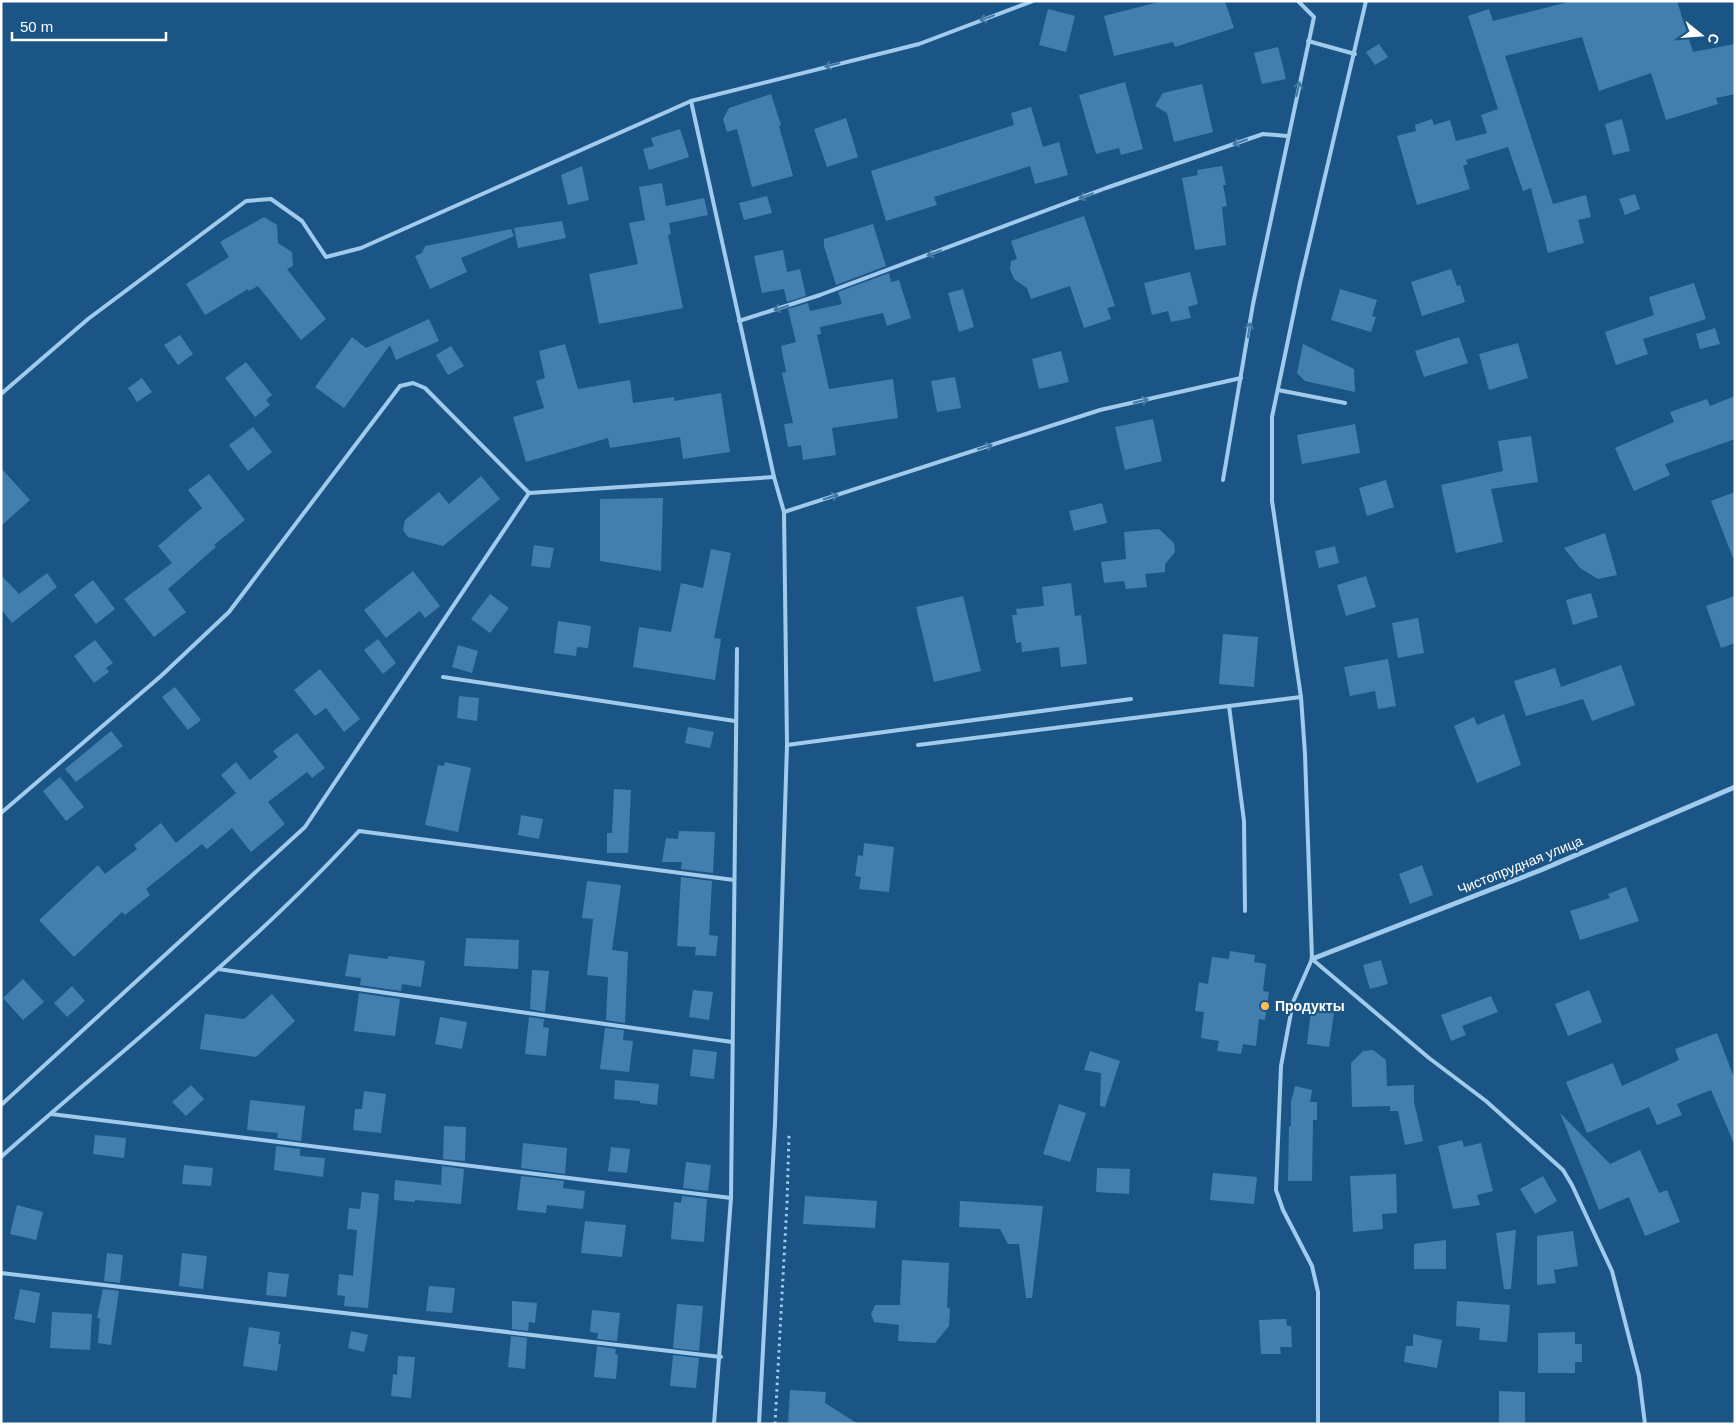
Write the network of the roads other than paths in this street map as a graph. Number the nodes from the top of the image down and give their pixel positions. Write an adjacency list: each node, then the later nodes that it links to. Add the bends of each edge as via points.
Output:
1 (1033, 1): 6 (lane, one-way to 6, via 919,44)
2 (1298, 1): 4 (lane, via 1314,17)
3 (1366, 1): 5 (lane)
4 (1308, 41): 5 (lane); 7 (lane, one-way to 4)
5 (1355, 54): 10 (lane, via 1298,290)
6 (691, 101): 8 (lane); 11 (lane, via 361,248 340,254 326,257 302,221 271,200 246,201 88,319)
7 (1287, 136): 8 (lane, one-way to 8, via 1263,134 1106,188 820,295); 9 (lane, one-way to 7)
8 (739, 321): 13 (lane)
9 (1241, 378): 14 (lane); 16 (lane, one-way to 9, via 1100,410)
10 (1278, 390): 12 (lane); 19 (lane, via 1272,417 1272,501)
11 (1, 394)
12 (1344, 403)
13 (774, 477): 15 (lane); 16 (lane)
14 (1224, 480)
15 (529, 494): 26 (lane, via 425,388 413,383 400,386 229,612 161,676); 32 (lane, via 305,828)
16 (784, 512): 23 (lane)
17 (736, 649): 22 (lane)
18 (443, 677): 22 (lane)
19 (1301, 697): 21 (lane); 29 (lane)
20 (1131, 698): 23 (lane)
21 (1228, 706): 24 (lane); 28 (lane, via 1244,821)
22 (735, 721): 27 (lane)
23 (787, 745): 39 (lane, via 774,1124)
24 (918, 745)
25 (1735, 786): 29 (street, Чистопрудная улица, via 1541,870)
26 (1, 813)
27 (734, 880): 30 (lane, via 359,831 326,867); 31 (lane)
28 (1245, 911)
29 (1312, 959): 40 (lane, via 1293,1002 1281,1066 1276,1190 1312,1266 1318,1292); 41 (lane, via 1429,1058 1486,1101 1563,1170 1612,1271 1639,1376)
30 (218, 969): 31 (lane); 33 (lane)
31 (732, 1042): 35 (lane)
32 (1, 1106)
33 (51, 1114): 34 (lane); 35 (lane)
34 (1, 1157)
35 (732, 1198): 37 (lane)
36 (1, 1273): 37 (lane)
37 (720, 1357): 38 (lane)
38 (714, 1424)
39 (759, 1424)
40 (1318, 1424)
41 (1645, 1424)

